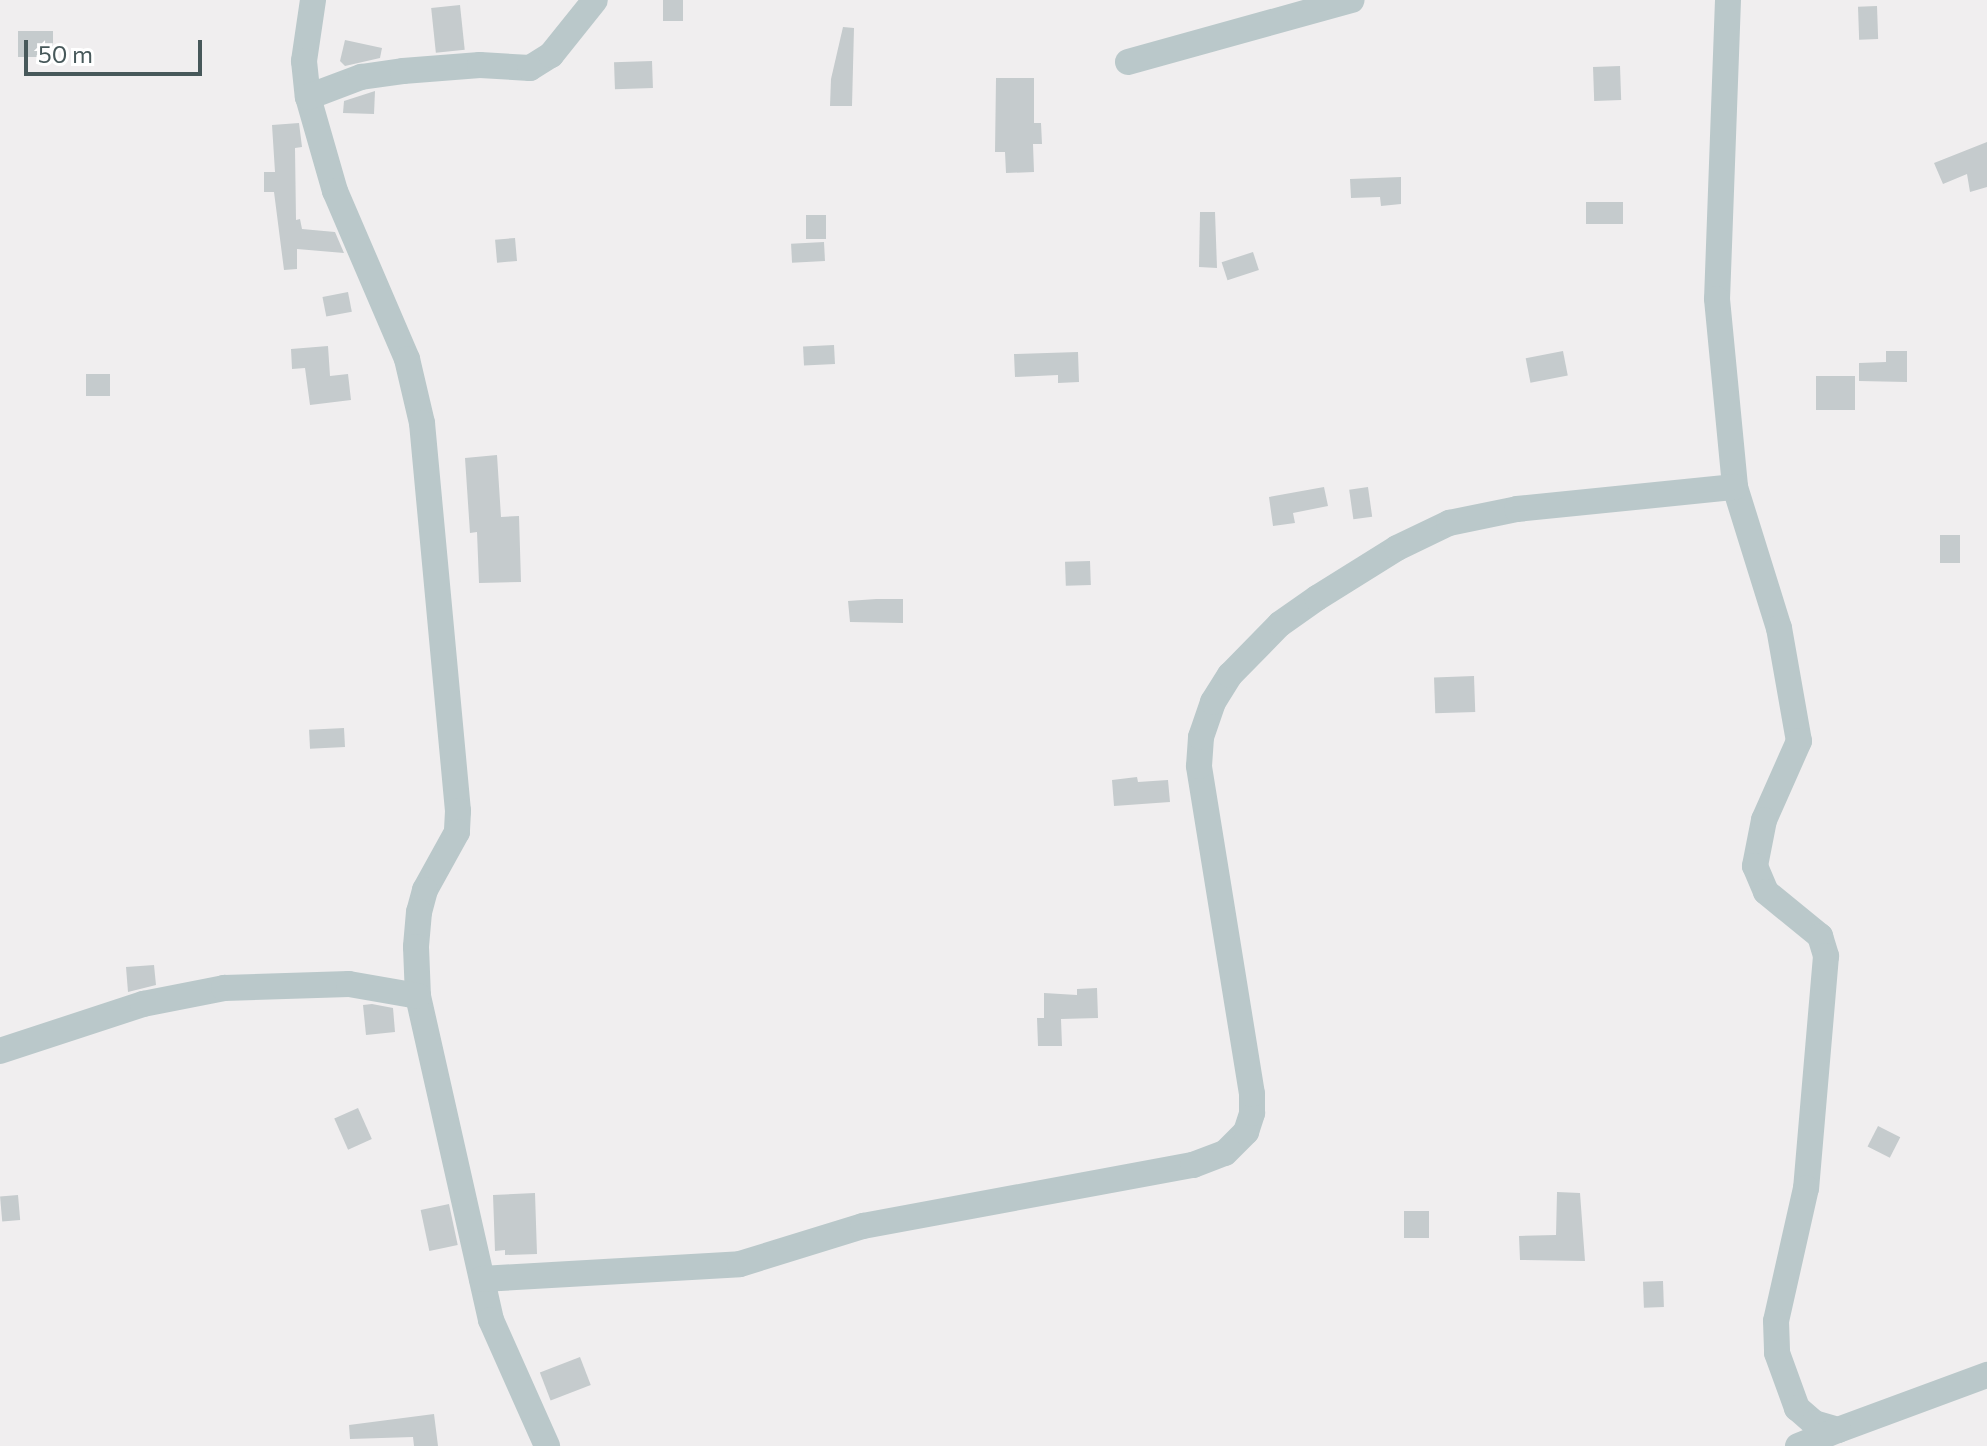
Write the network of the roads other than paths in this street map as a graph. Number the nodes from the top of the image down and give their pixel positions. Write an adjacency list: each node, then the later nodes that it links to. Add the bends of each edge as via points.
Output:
1 (313, 0): 6 (street, via 304,61)
2 (595, 0): 6 (street, via 551,55 530,68 446,66 389,73 361,77)
3 (1352, 0): 5 (street)
4 (1728, 0): 7 (street, via 1717,299)
5 (1128, 62)
6 (308, 97): 8 (street, via 335,191 407,359 422,423 458,811 457,832 425,890 419,912)
7 (1735, 487): 10 (street, via 1517,509 1449,523 1397,548 1292,615 1230,675 1201,737 1199,766 1252,1094 1246,1132 1225,1153 1193,1165 863,1226 740,1264); 12 (street, via 1779,628 1799,741 1764,820 1755,866 1766,892 1820,936 1826,956 1806,1188 1776,1321 1777,1353 1797,1408 1814,1423)
8 (418, 996): 9 (street, via 349,984 224,988 143,1004); 10 (street)
9 (0, 1051)
10 (482, 1279): 13 (street, via 497,1339)
11 (1987, 1375): 12 (street)
12 (1838, 1430): 14 (street)
13 (547, 1446)
14 (1798, 1446)

